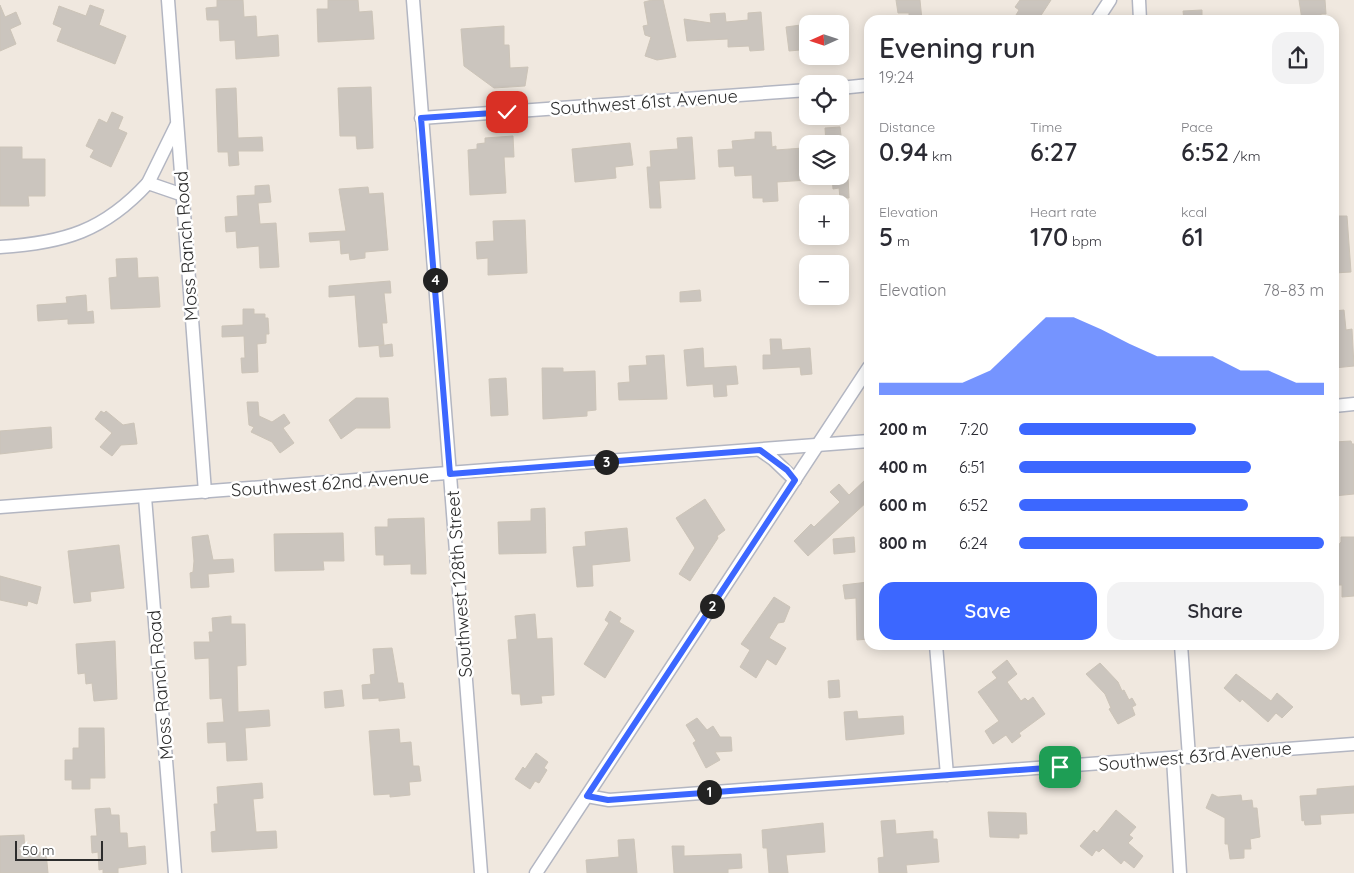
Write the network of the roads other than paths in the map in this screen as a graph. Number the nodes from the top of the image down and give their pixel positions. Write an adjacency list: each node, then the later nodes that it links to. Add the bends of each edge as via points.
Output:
1 (168, 0): 11 (street, Moss Ranch Road)
2 (413, 0): 10 (street, Southwest 128th Street)
3 (1110, 0): 5 (street)
4 (1139, 0): 6 (street)
5 (1100, 15)
6 (1140, 15)
7 (864, 86): 8 (street)
8 (849, 87)
9 (799, 91): 10 (street, Southwest 61st Avenue)
10 (421, 118): 21 (street, Southwest 128th Street)
11 (177, 123): 12 (street); 13 (street, Moss Ranch Road)
12 (148, 183): 13 (street); 14 (street, via 123,208 96,226 39,244)
13 (183, 195): 23 (street, Moss Ranch Road)
14 (0, 247)
15 (864, 376): 19 (street)
16 (1354, 404): 17 (street)
17 (1339, 406)
18 (864, 441): 19 (street, Southwest 62nd Avenue)
19 (818, 445): 20 (street, Southwest 62nd Avenue); 22 (street)
20 (760, 450): 21 (street, Southwest 62nd Avenue); 22 (street)
21 (450, 474): 23 (street, Southwest 62nd Avenue); 33 (street, Southwest 128th Street)
22 (795, 480): 32 (street)
23 (205, 492): 24 (street, Southwest 62nd Avenue)
24 (145, 497): 25 (street, Southwest 62nd Avenue); 34 (street, Moss Ranch Road)
25 (0, 507)
26 (936, 650): 31 (street)
27 (1181, 650): 29 (street)
28 (1354, 744): 29 (street, Southwest 63rd Avenue)
29 (1189, 757): 30 (street, Southwest 63rd Avenue)
30 (1173, 758): 31 (street, Southwest 63rd Avenue); 36 (street)
31 (947, 775): 32 (street, Southwest 63rd Avenue, via 608,800)
32 (587, 796): 35 (street)
33 (483, 872)
34 (175, 873)
35 (536, 873)
36 (1180, 873)

